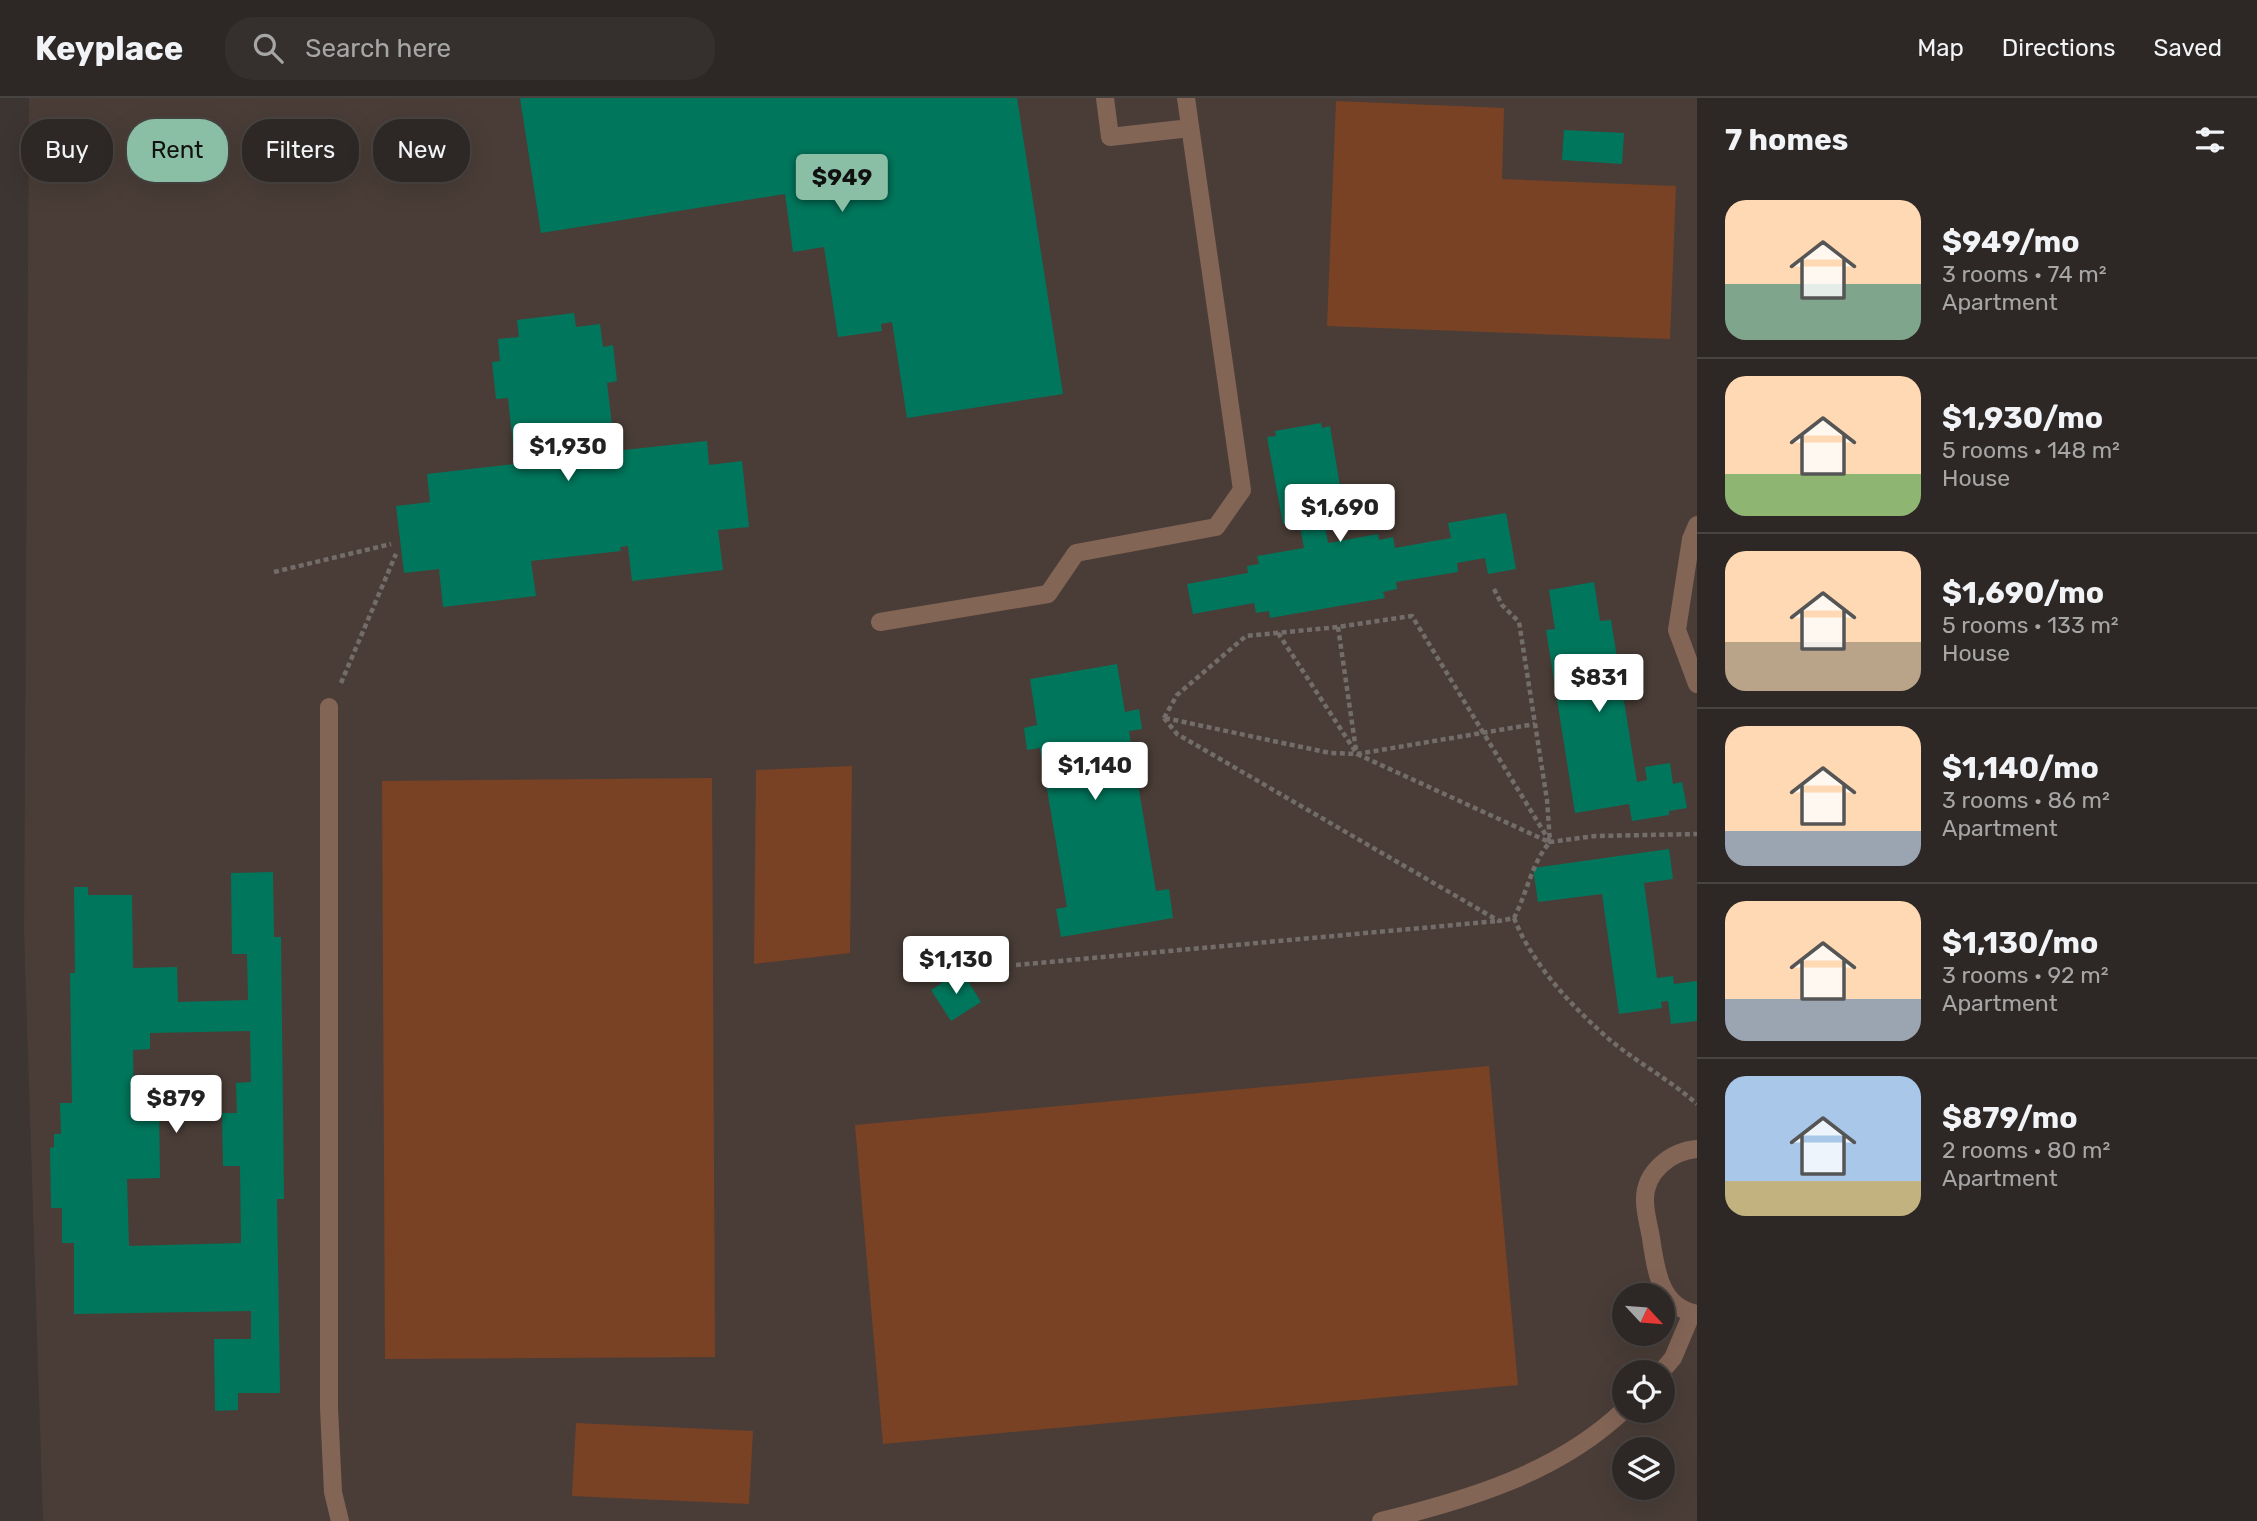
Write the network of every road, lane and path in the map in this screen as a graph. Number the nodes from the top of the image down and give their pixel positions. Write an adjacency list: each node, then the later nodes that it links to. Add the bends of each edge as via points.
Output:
1 (1105, 98): 3 (lane, via 1110,137)
2 (1186, 98): 3 (lane)
3 (1190, 128): 9 (lane, via 1242,490 1216,527 1076,553 1048,594)
4 (1697, 525): 13 (lane, via 1677,631)
5 (391, 544): 7 (path)
6 (396, 555): 12 (path)
7 (274, 572)
8 (1494, 589): 16 (path, via 1519,622)
9 (880, 622)
10 (1338, 627): 11 (path); 17 (path, via 1412,616); 18 (path)
11 (1278, 633): 15 (path, via 1246,636 1177,695); 18 (path)
12 (341, 683)
13 (1697, 684)
14 (329, 707): 29 (lane, via 329,1408 332,1492)
15 (1164, 718): 18 (path, via 1330,753); 22 (path, via 1177,734)
16 (1535, 724): 17 (path); 20 (path)
17 (1485, 733): 18 (path); 20 (path)
18 (1357, 754): 20 (path)
19 (1697, 834): 20 (path, via 1595,836)
20 (1550, 842): 21 (path, via 1539,854)
21 (1514, 918): 22 (path); 24 (path, via 1530,950 1578,1008 1609,1038)
22 (1499, 921): 23 (path)
23 (1016, 965)
24 (1697, 1104)
25 (1697, 1149): 26 (lane, via 1662,1163 1644,1200 1660,1284 1669,1299)
26 (1695, 1314): 27 (lane)
27 (1671, 1360)
28 (1612, 1419): 30 (lane, via 1557,1458 1504,1485)
29 (340, 1521)
30 (1381, 1521)

